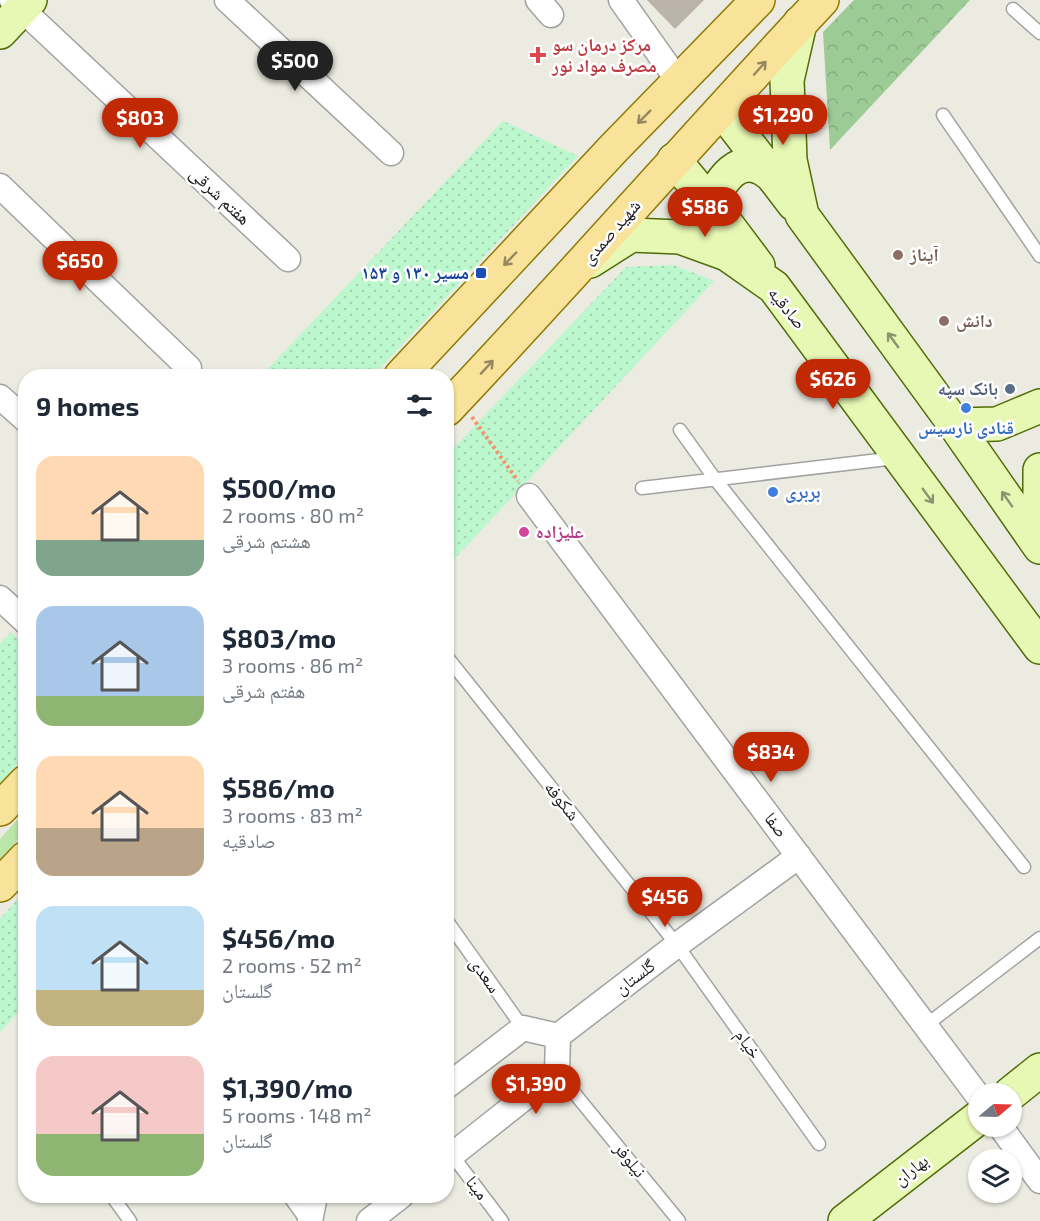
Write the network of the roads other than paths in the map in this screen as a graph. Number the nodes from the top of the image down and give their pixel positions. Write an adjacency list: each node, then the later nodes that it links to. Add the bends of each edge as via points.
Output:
1 (227, 0): 11 (street)
2 (621, 0): 8 (street)
3 (758, 0): 8 (main road)
4 (1013, 9): 7 (lane)
5 (16, 10): 18 (street, هفتم شرقی)
6 (811, 12): 9 (main road, شهید صمدی, one-way to 6); 16 (main road, via 787,80 790,160)
7 (1040, 33)
8 (679, 82): 22 (main road, one-way to 22)
9 (722, 110): 12 (main road, شهید صمدی); 13 (main road)
10 (943, 115): 17 (lane)
11 (391, 153)
12 (674, 160): 15 (main road); 19 (main road, شهید صمدی)
13 (776, 178): 15 (main road, via 758,166 739,167 723,178 714,195); 16 (main road)
14 (0, 186): 21 (street)
15 (719, 214): 20 (main road)
16 (802, 215): 27 (main road, one-way to 16)
17 (1040, 256)
18 (288, 260)
19 (578, 269): 20 (main road, صادقیه, via 631,235 680,237 727,254); 24 (main road, شهید صمدی, one-way to 19)
20 (774, 287): 29 (main road, صادقیه)
21 (189, 368)
22 (408, 369)
23 (0, 398): 26 (street)
24 (454, 403)
25 (1040, 406): 27 (main road, via 997,424)
26 (18, 413)
27 (955, 425): 35 (main road, one-way to 27)
28 (680, 430): 31 (lane)
29 (900, 458): 31 (lane); 38 (main road, صادقیه, one-way to 38)
30 (1040, 470): 34 (main road)
31 (715, 479): 32 (lane); 44 (lane)
32 (642, 488)
33 (529, 496): 42 (street, صفا)
34 (1040, 532)
35 (1040, 547)
36 (0, 598): 37 (street)
37 (18, 615)
38 (1040, 647)
39 (454, 666): 48 (lane, شکوفه)
40 (18, 790): 41 (main road)
41 (0, 809)
42 (799, 856): 48 (street, گلستان); 49 (street, صفا)
43 (18, 866): 45 (main road)
44 (1024, 867)
45 (0, 885)
46 (454, 931): 50 (lane, سعدی)
47 (1040, 938): 49 (lane)
48 (677, 945): 51 (street, گلستان); 59 (lane, خیام)
49 (925, 1026): 55 (street, صفا)
50 (523, 1028): 51 (street); 54 (street)
51 (558, 1036): 53 (street)
52 (1040, 1070): 56 (main road)
53 (557, 1072): 60 (street); 71 (lane, نیلوفر)
54 (454, 1081)
55 (968, 1083)
56 (1022, 1084)
57 (968, 1126): 72 (main road, بهاران)
58 (1008, 1137): 62 (street)
59 (819, 1144)
60 (454, 1154)
61 (454, 1162): 70 (lane, مینا)
62 (1040, 1181)
63 (117, 1203): 67 (lane)
64 (294, 1203): 68 (lane)
65 (313, 1203): 68 (street)
66 (392, 1203): 69 (street)
67 (130, 1221)
68 (308, 1221)
69 (369, 1221)
70 (502, 1221)
71 (679, 1221)
72 (845, 1221)

